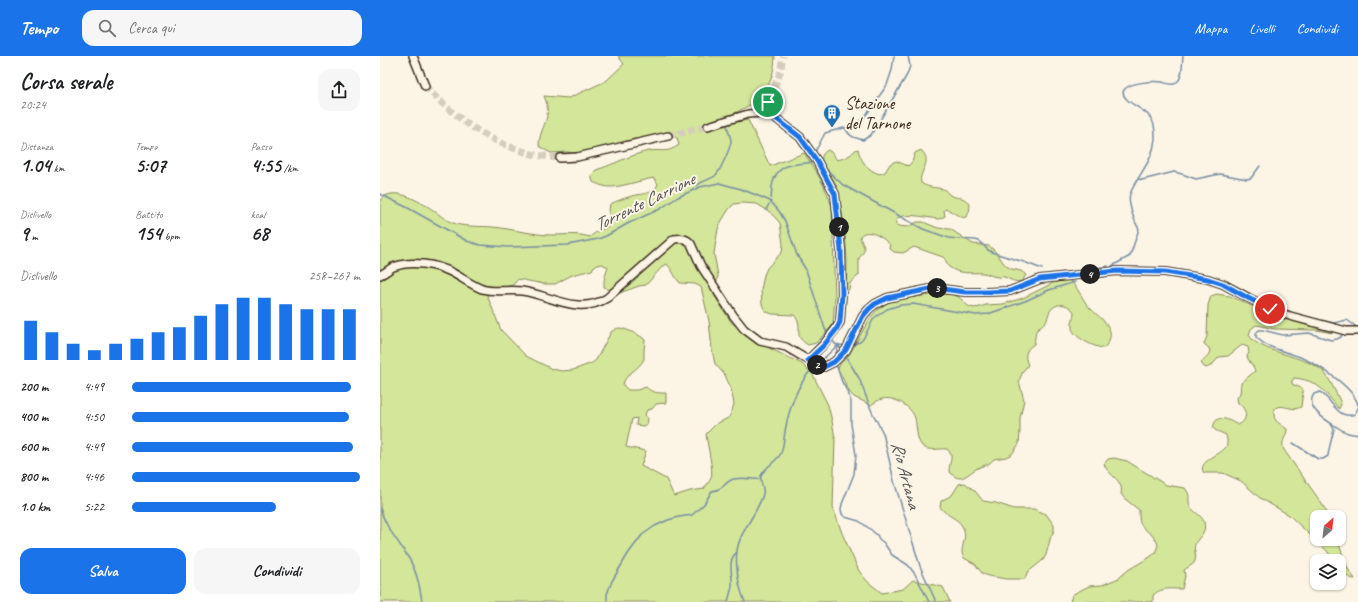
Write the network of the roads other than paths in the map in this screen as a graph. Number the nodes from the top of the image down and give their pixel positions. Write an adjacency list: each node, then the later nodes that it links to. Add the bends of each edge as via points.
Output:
1 (413, 56): 2 (street)
2 (425, 86)
3 (770, 97): 4 (street)
4 (764, 114): 5 (street, via 748,114); 10 (street, via 773,116 800,137 835,194 841,250 840,322 824,345)
5 (708, 126)
6 (668, 136): 7 (street, via 577,157)
7 (560, 158)
8 (380, 275): 10 (street, via 407,264 434,265 483,289 516,290 577,306 586,306 597,304 607,298 679,238 689,241 701,266 744,329 760,341 786,347)
9 (1358, 331): 10 (street, via 1346,331 1290,316 1208,279 1165,272 1117,271 1040,279 1010,291 965,292 935,288 887,298 875,304 863,316 846,350 834,362 824,367)
10 (808, 360)

